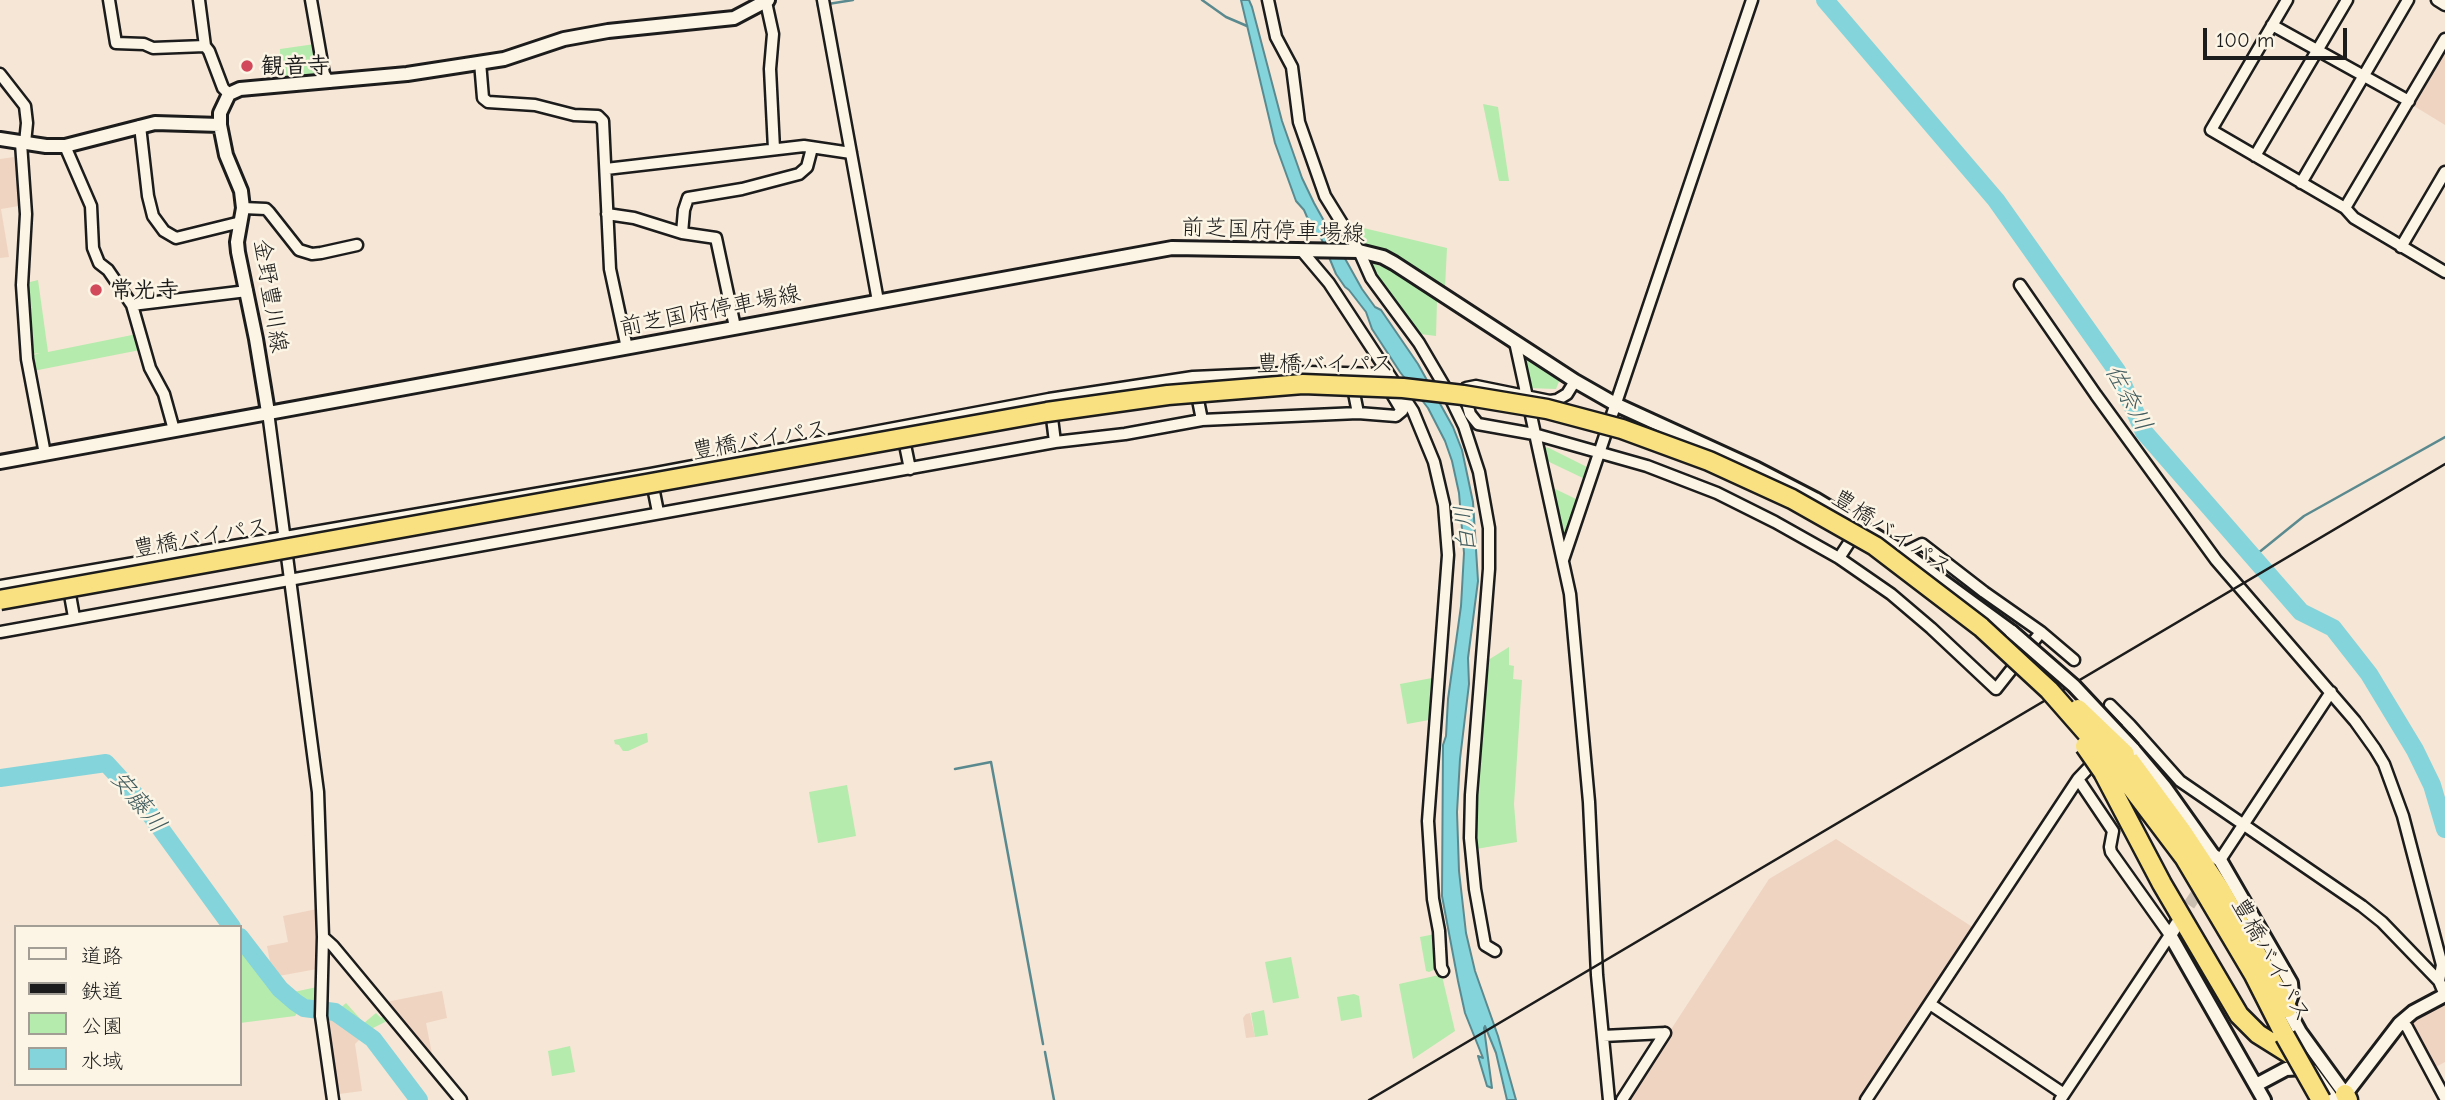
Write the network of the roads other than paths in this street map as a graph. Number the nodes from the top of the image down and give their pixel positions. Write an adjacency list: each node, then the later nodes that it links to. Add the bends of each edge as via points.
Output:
1 (109, 0): 15 (street, via 116,43 153,48)
2 (199, 0): 15 (street)
3 (311, 0): 20 (street)
4 (823, 0): 30 (street)
5 (1268, 0): 43 (street, via 1276,37 1293,71 1303,134 1325,196)
6 (1752, 0): 57 (street)
7 (2287, 0): 13 (street)
8 (2347, 0): 16 (street)
9 (2408, 0): 19 (street)
10 (2437, 0): 12 (street)
11 (761, 2): 17 (main road, via 734,18 608,31); 29 (street, via 773,34)
12 (2445, 5)
13 (2272, 25): 16 (street); 31 (street, via 2211,130)
14 (2445, 39): 22 (street)
15 (205, 46): 21 (street)
16 (2318, 50): 19 (street); 31 (street)
17 (480, 62): 20 (main road); 32 (street, via 483,98 488,102 598,116 603,121)
18 (0, 74): 26 (street, via 25,106)
19 (2364, 76): 22 (street); 34 (street)
20 (329, 82): 21 (main road, via 240,89)
21 (229, 94): 23 (main road, 金野豊川線, via 223,102)
22 (2409, 101): 36 (street)
23 (220, 125): 24 (main road); 35 (main road, 金野豊川線)
24 (140, 126): 27 (main road); 38 (street, via 148,196 153,216 164,231 176,238)
25 (0, 139): 26 (main road)
26 (23, 143): 27 (main road); 66 (street, via 25,332)
27 (65, 146): 48 (street, via 91,206 93,248 99,263)
28 (812, 148): 29 (street); 30 (street); 39 (street, via 807,167 799,174 688,198)
29 (774, 149): 32 (street)
30 (851, 153): 47 (street)
31 (2255, 156): 34 (street)
32 (606, 169): 37 (street)
33 (2445, 172): 41 (street)
34 (2301, 183): 36 (street)
35 (243, 208): 38 (main road, 金野豊川線); 40 (street, via 266,209 299,250 312,254)
36 (2345, 208): 41 (street)
37 (607, 214): 39 (street); 51 (street, via 610,269)
38 (240, 222): 46 (main road, 金野豊川線, via 238,252)
39 (682, 233): 49 (street, via 716,238)
40 (356, 246)
41 (2401, 247): 44 (street)
42 (1305, 251): 43 (main road, 前芝国府停車場線); 47 (main road, 前芝国府停車場線, via 1172,248); 95 (street, via 1413,411 1434,462 1444,505 1448,555 1428,821)
43 (1357, 251): 50 (main road, 前芝国府停車場線, via 1394,263); 94 (street, via 1447,389 1473,450 1485,500 1489,569 1470,838 1485,945)
44 (2445, 272)
45 (2020, 285): 85 (street, via 2216,560)
46 (247, 291): 48 (street); 58 (main road, 金野豊川線)
47 (878, 302): 49 (main road, 前芝国府停車場線)
48 (132, 305): 62 (street)
49 (735, 327): 51 (main road, 前芝国府停車場線)
50 (1515, 342): 54 (main road, 前芝国府停車場線); 55 (street)
51 (627, 348): 58 (main road, 前芝国府停車場線)
52 (1350, 372): 53 (street); 59 (street); 59 (street, via 1380,374 1402,411 1396,416)
53 (1193, 377): 56 (street); 60 (street)
54 (1575, 381): 55 (street, via 1557,400); 57 (main road, 前芝国府停車場線)
55 (1526, 396): 63 (street); 63 (street, via 1476,387 1464,392 1478,424)
56 (1049, 399): 61 (street); 64 (street)
57 (1617, 405): 65 (street); 71 (main road, 前芝国府停車場線, via 1758,469)
58 (268, 412): 62 (main road); 72 (street)
59 (1358, 413): 60 (street)
60 (1202, 420): 64 (street)
61 (901, 427): 68 (street); 69 (street)
62 (174, 430): 66 (main road)
63 (1534, 434): 65 (street); 75 (street)
64 (1055, 442): 68 (street)
65 (1600, 452): 74 (street, via 1717,493); 75 (street)
66 (44, 454): 67 (main road)
67 (0, 461)
68 (910, 469): 70 (street)
69 (650, 474): 70 (street); 72 (street)
70 (658, 512): 77 (street)
71 (1860, 527): 73 (main road, 前芝国府停車場線); 74 (street)
72 (284, 538): 76 (street); 77 (street)
73 (1904, 554): 83 (street, via 1923,544); 88 (main road, 前芝国府停車場線, bridge, via 2012,632 2074,685)
74 (1839, 558): 83 (street, via 1891,594 1996,689)
75 (1563, 560): 101 (street, via 1589,802)
76 (67, 577): 78 (street); 81 (street)
77 (290, 578): 81 (street); 93 (street, via 318,792)
78 (0, 586)
79 (0, 600): 88 (highway, 豊橋バイパス, bridge, via 1047,412 1168,395 1303,384 1415,389 1547,409 1622,429 1709,461 1792,499 1875,546 1947,599 2011,653)
80 (0, 608): 88 (highway, 豊橋バイパス, via 1048,418 1166,401 1301,390 1400,394 1534,414 1620,435 1787,503 1873,555 1940,603 2003,654)
81 (74, 617): 82 (street)
82 (0, 632)
83 (2041, 632): 84 (street)
84 (2074, 660)
85 (2330, 692): 90 (street); 96 (street, via 2375,749 2391,782 2442,965)
86 (2110, 705): 87 (street)
87 (2130, 724): 89 (street); 90 (street, via 2180,781)
88 (2116, 761): 91 (main road, 前芝国府停車場線, via 2164,786); 99 (highway, via 2181,830); 102 (highway, 豊橋バイパス); 103 (highway, via 2162,884 2239,1015 2258,1034)
89 (2078, 779): 92 (street, via 2113,831 2112,852); 98 (street)
90 (2242, 824): 91 (street); 96 (street, via 2362,906)
91 (2215, 861): 99 (main road, 前芝国府停車場線, via 2291,983)
92 (2174, 929): 104 (main road); 105 (street)
93 (323, 937): 108 (street, via 321,1010); 109 (street)
94 (1495, 951)
95 (1443, 971)
96 (2439, 981): 97 (street)
97 (2445, 995): 100 (main road)
98 (1930, 1004): 105 (street); 112 (street)
99 (2287, 1008): 107 (main road, 前芝国府停車場線)
100 (2400, 1023): 106 (street, via 2407,1027); 107 (main road)
101 (1602, 1037): 110 (street); 111 (street, via 1665,1033)
102 (2283, 1038): 114 (highway, 豊橋バイパス); 115 (highway, 豊橋バイパス, bridge)
103 (2311, 1070): 104 (main road, via 2293,1067); 107 (main road)
104 (2256, 1085): 113 (main road)
105 (2062, 1097)
106 (2445, 1098)
107 (2341, 1099)
108 (332, 1100)
109 (461, 1100)
110 (1609, 1100)
111 (1622, 1100)
112 (1866, 1100)
113 (2264, 1100)
114 (2314, 1100)
115 (2321, 1100)

